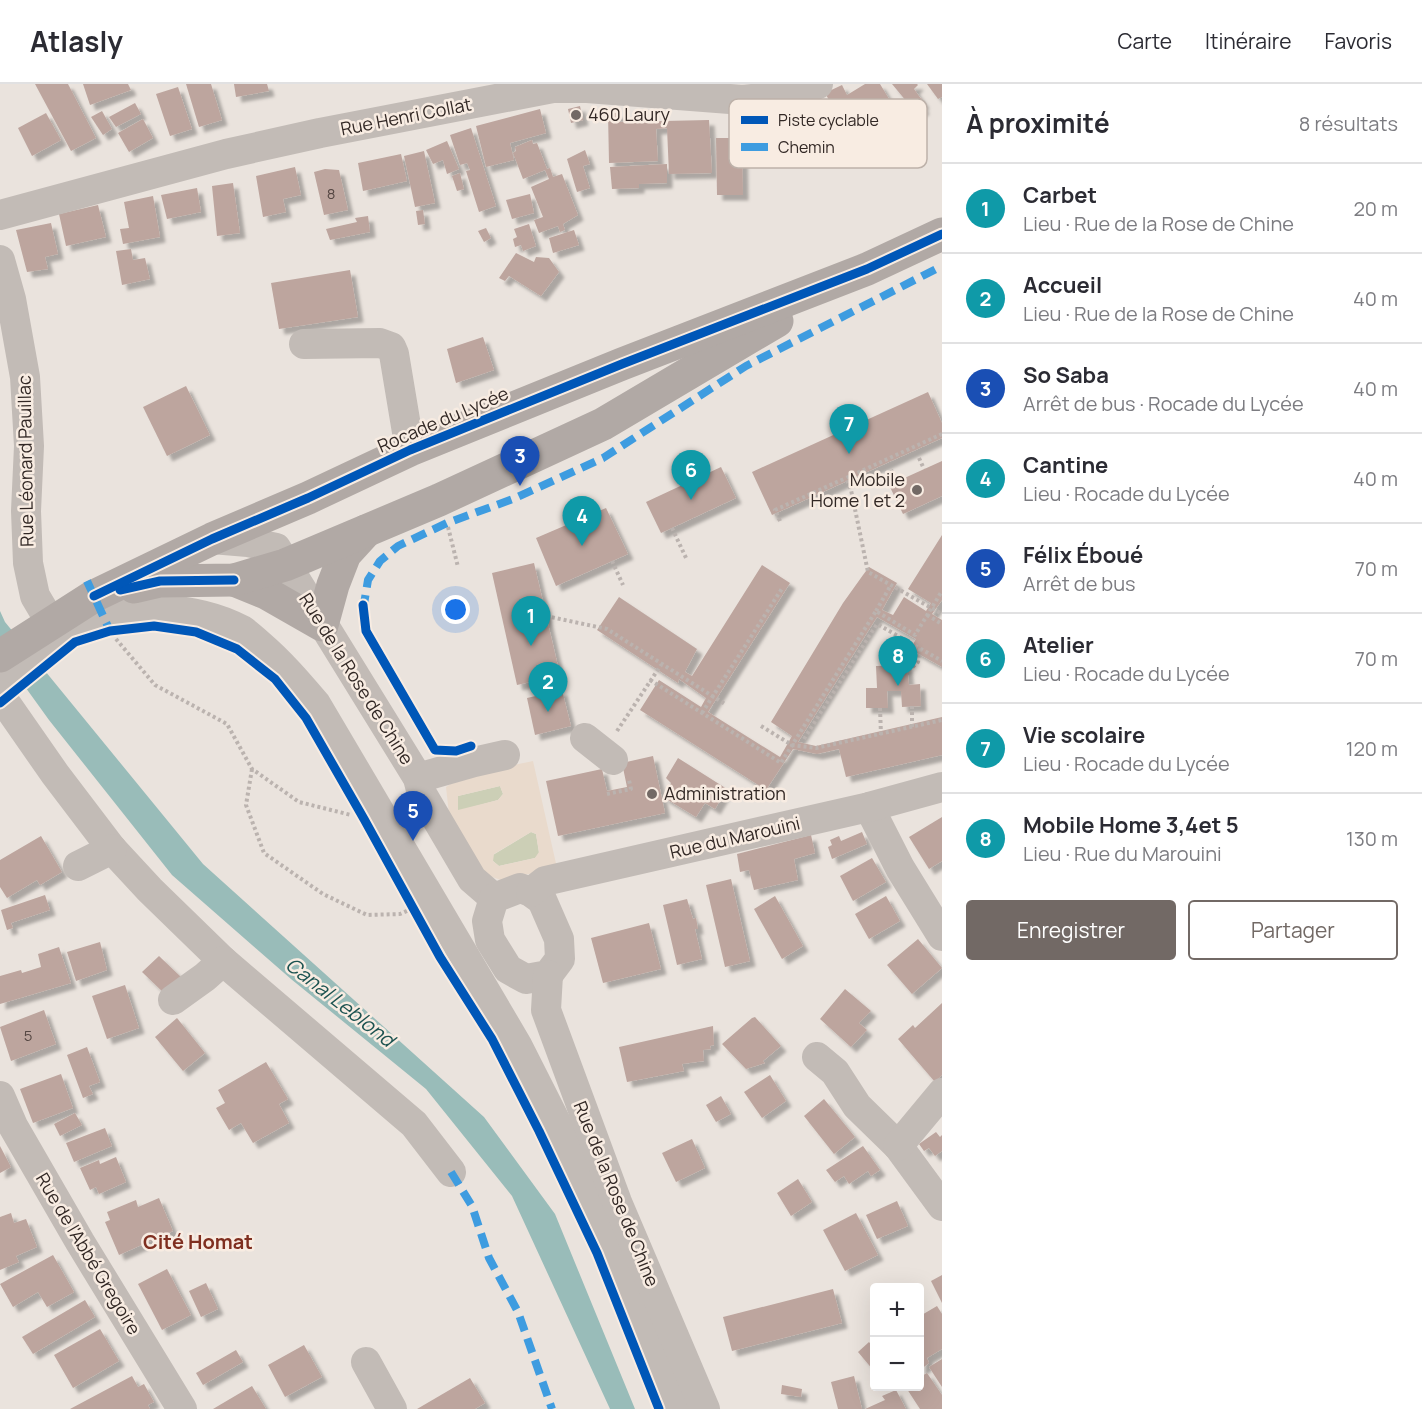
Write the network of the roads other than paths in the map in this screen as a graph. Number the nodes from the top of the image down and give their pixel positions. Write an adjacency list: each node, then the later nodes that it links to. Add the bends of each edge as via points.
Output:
1 (818, 84): 3 (street, Rue Henri Collat, via 787,95 758,99)
2 (551, 86): 3 (street, Rue Henri Collat); 4 (street, Rue Henri Collat, via 226,154)
3 (701, 91)
4 (0, 215)
5 (942, 234): 7 (main road, Rocade du Lycée)
6 (0, 260): 17 (street, Rue Léonard Pauillac, via 25,377 28,563)
7 (867, 269): 9 (main road, Rocade du Lycée); 11 (main road, Rocade du Lycée, via 603,424 439,500)
8 (304, 344): 9 (street, via 380,343 391,347)
9 (410, 450): 10 (main road, Rocade du Lycée)
10 (308, 498): 12 (main road, Rocade du Lycée); 13 (street)
11 (368, 528): 13 (main road, Rocade du Lycée); 16 (main road, via 345,554)
12 (212, 539): 13 (street, via 248,542); 15 (main road, Rocade du Lycée)
13 (281, 556): 14 (main road, Rocade du Lycée); 16 (street, Rue de la Rose de Chine)
14 (234, 580): 15 (main road, Rocade du Lycée, via 160,581); 16 (main road)
15 (94, 596): 17 (main road, Rocade du Lycée)
16 (322, 625): 20 (street, Rue de la Rose de Chine)
17 (45, 633): 18 (main road, Rocade du Lycée); 40 (street, via 103,615 145,609 199,614 243,631 282,663 309,696 517,1045 607,1237)
18 (1, 679): 23 (street, via 55,774)
19 (505, 755): 20 (street)
20 (418, 778): 26 (street, Rue de la Rose de Chine, via 422,794 472,879)
21 (942, 787): 22 (street, Rue du Marouini)
22 (869, 807): 25 (street, Rue du Marouini, via 545,881); 27 (street, via 900,868)
23 (112, 849): 24 (street); 28 (street)
24 (78, 866)
25 (531, 892): 26 (street, via 520,888); 29 (street, via 542,900 559,939 560,959)
26 (494, 898): 29 (street, via 487,921 490,940 508,969 526,979)
27 (942, 936)
28 (223, 961): 30 (street); 35 (street, via 414,1124)
29 (548, 975): 41 (street, Rue de la Rose de Chine, via 546,1010 617,1202)
30 (173, 1000)
31 (817, 1057): 34 (street, via 835,1072 857,1107)
32 (942, 1093): 34 (street)
33 (0, 1096): 38 (street, Rue de l'Abbé Gregoire, via 13,1126 80,1242)
34 (898, 1146): 36 (street)
35 (451, 1172)
36 (942, 1206)
37 (366, 1362): 39 (street)
38 (182, 1409)
39 (392, 1409)
40 (677, 1409)
41 (705, 1409)

